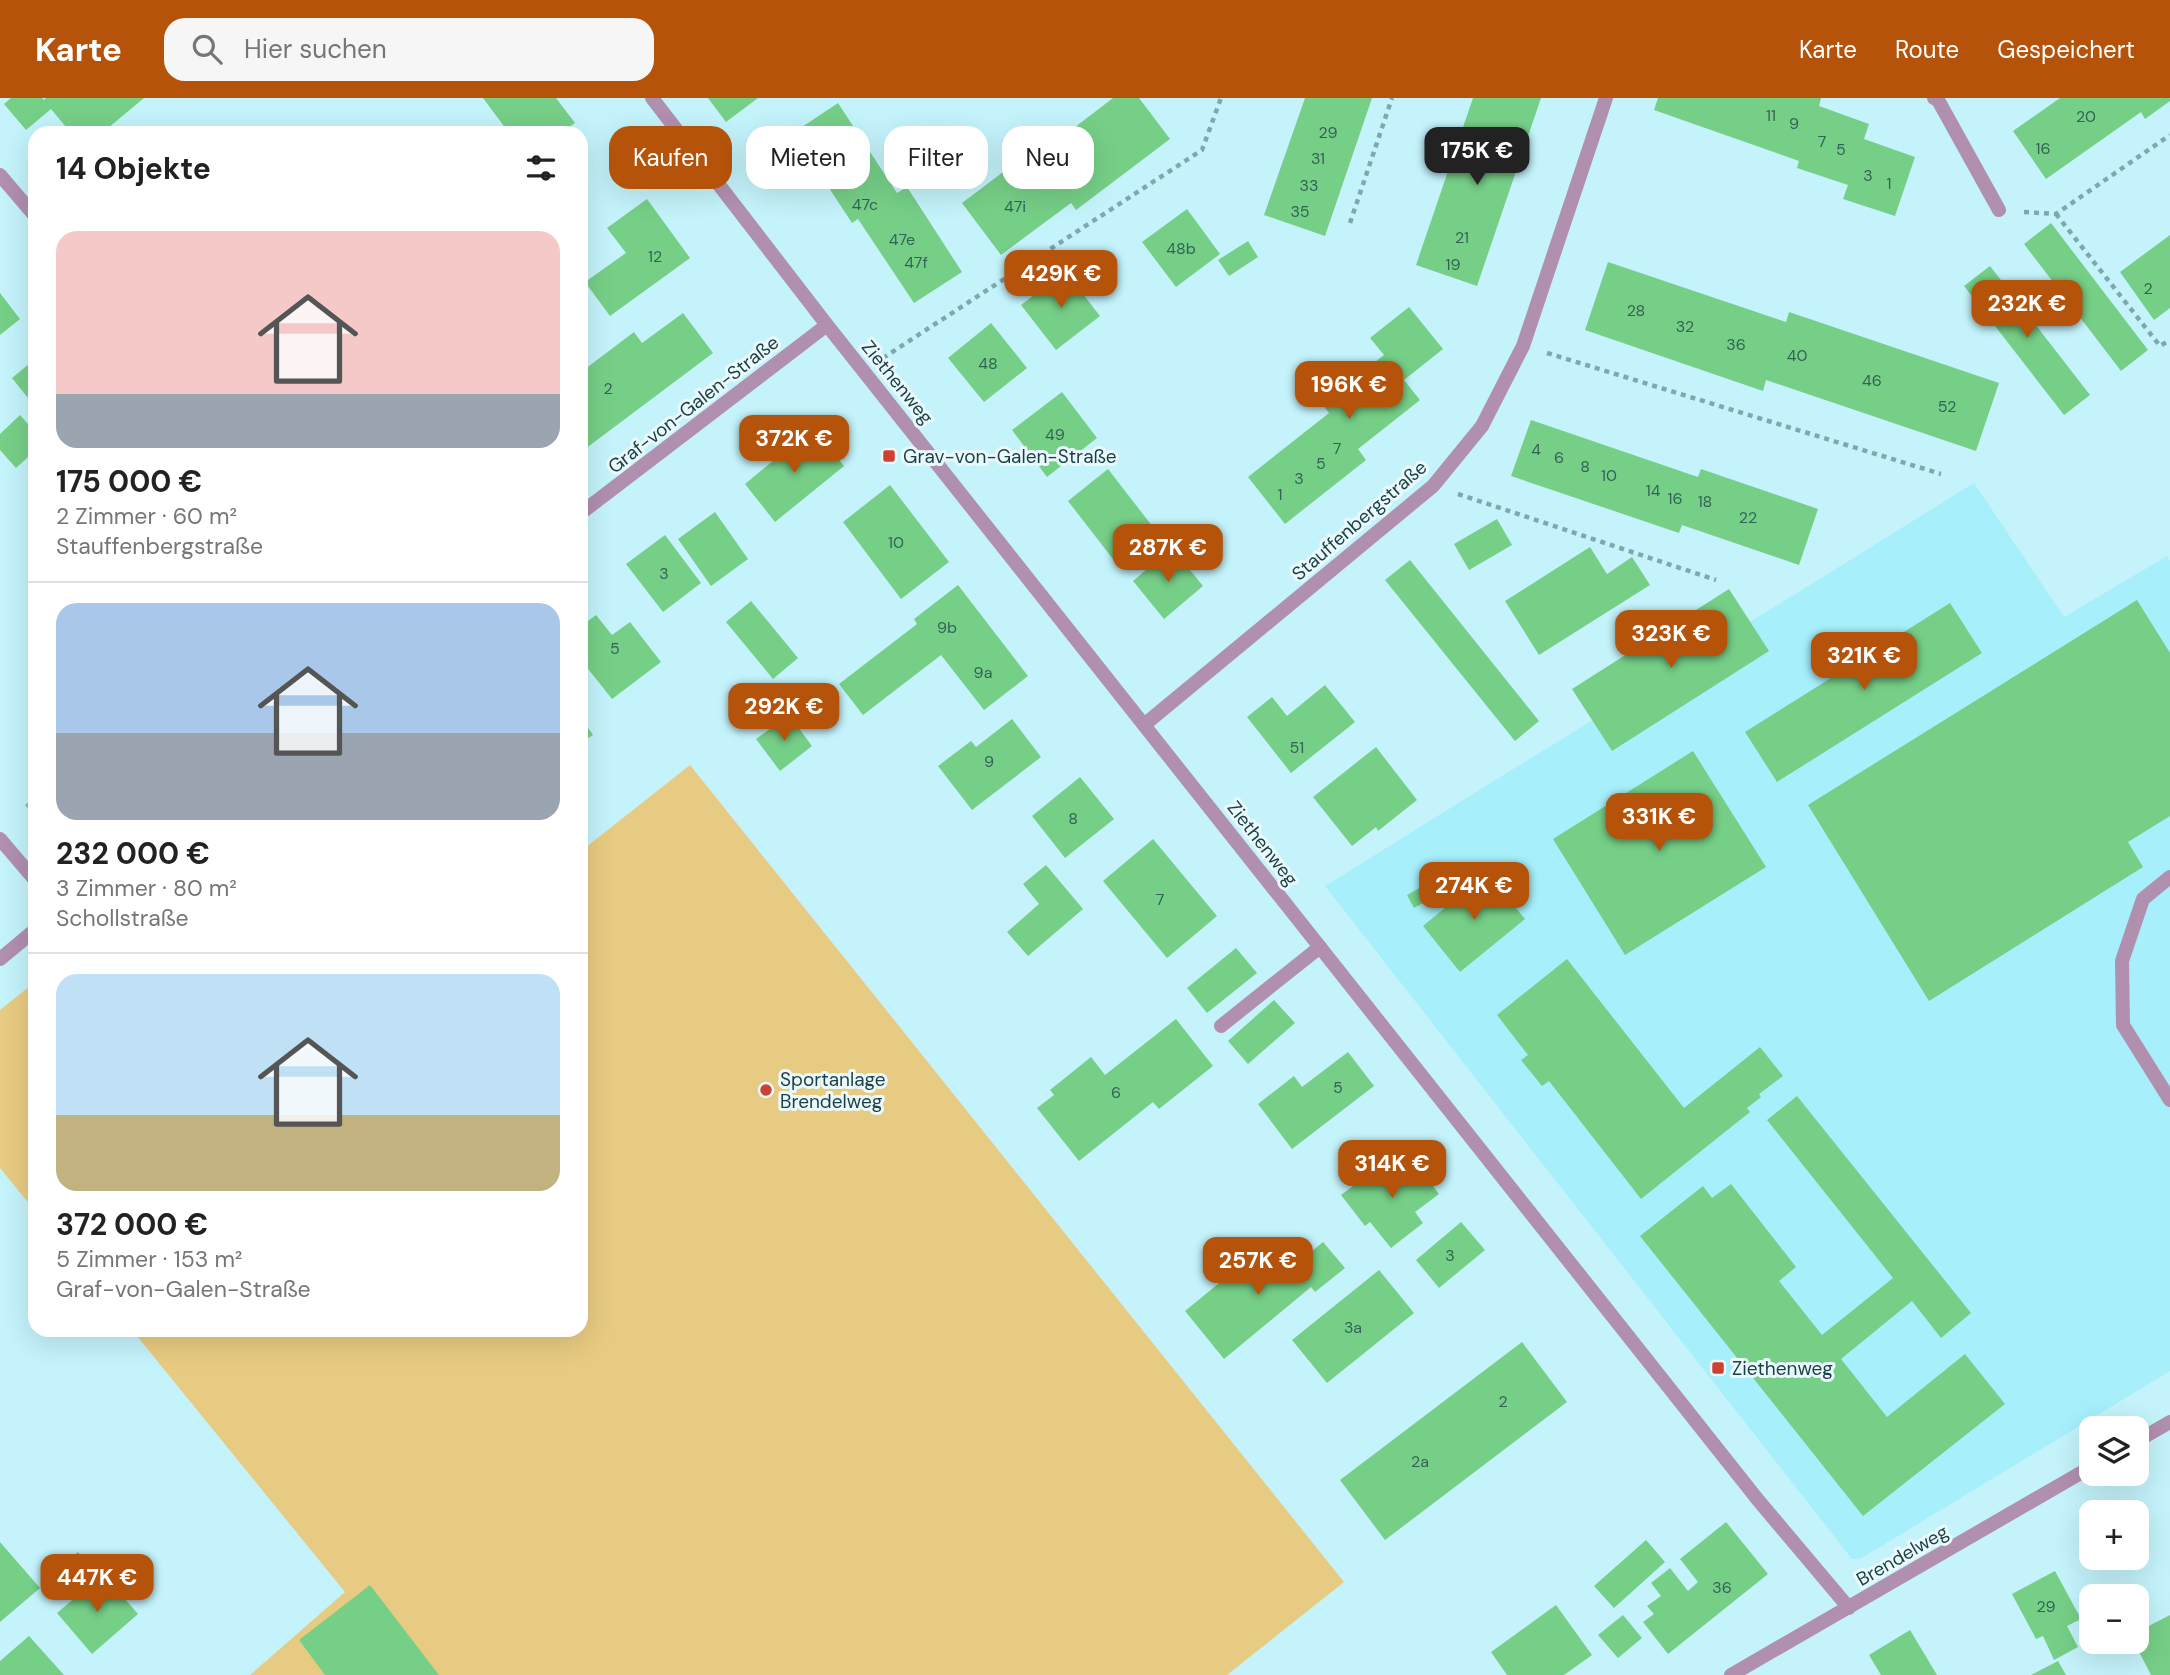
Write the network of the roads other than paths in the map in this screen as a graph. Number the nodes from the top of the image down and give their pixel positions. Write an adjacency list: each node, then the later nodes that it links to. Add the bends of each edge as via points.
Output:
1 (652, 98): 7 (street, Ziethenweg)
2 (1606, 98): 9 (street, Stauffenbergstraße, via 1523,346 1482,426 1433,486)
3 (1934, 98): 6 (street)
4 (0, 174): 5 (street)
5 (28, 208)
6 (1999, 210)
7 (827, 325): 8 (street, Graf-von-Galen-Straße); 9 (street, Ziethenweg)
8 (588, 508)
9 (1144, 725): 14 (street, Ziethenweg)
10 (0, 839): 11 (street)
11 (28, 872)
12 (2170, 877): 17 (street, via 2143,899 2122,961 2123,1025)
13 (28, 936): 15 (street)
14 (1320, 947): 16 (street); 21 (street, Ziethenweg, via 1758,1500)
15 (0, 958)
16 (1221, 1026)
17 (2170, 1100)
18 (2170, 1422): 19 (street)
19 (2149, 1434)
20 (2079, 1474): 21 (street, Brendelweg)
21 (1849, 1608): 22 (street, Brendelweg)
22 (1731, 1675)

